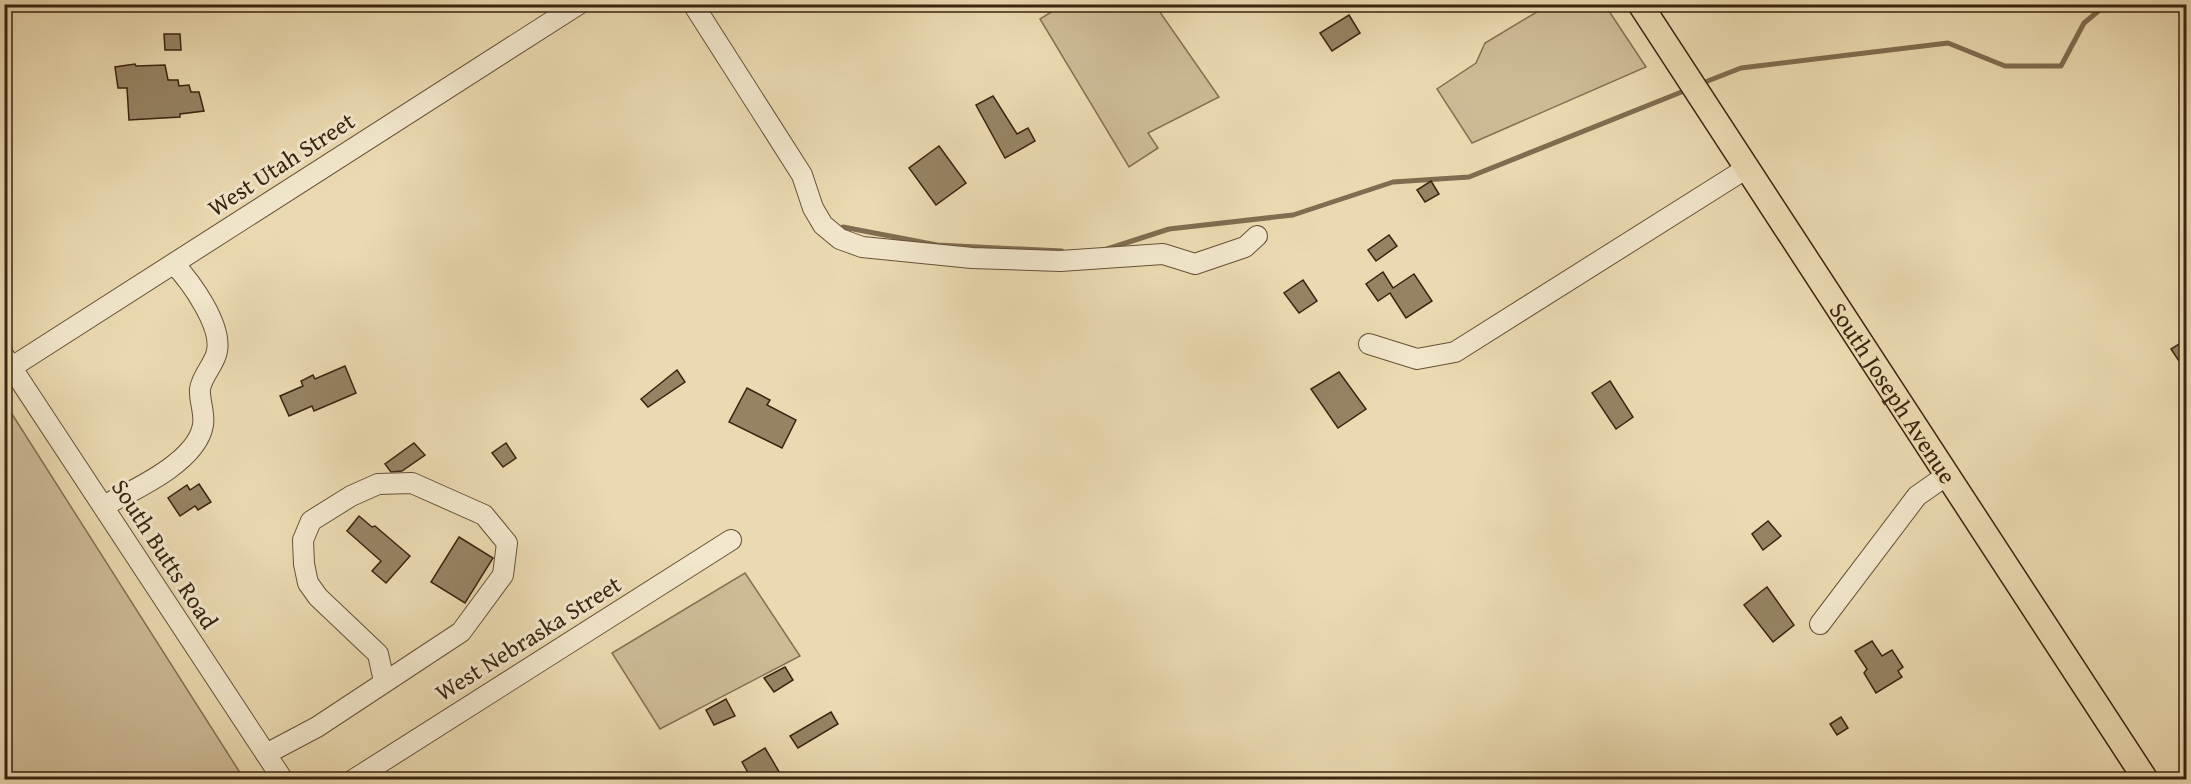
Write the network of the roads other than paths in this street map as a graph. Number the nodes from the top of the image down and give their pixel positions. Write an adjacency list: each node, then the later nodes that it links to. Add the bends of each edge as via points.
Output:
1 (579, 4): 6 (street, West Utah Street)
2 (693, 4): 5 (street, via 802,175 813,208 840,239 862,247 972,258 1060,261 1163,254 1195,264 1245,247)
3 (1649, 9): 4 (main road, South Joseph Avenue)
4 (1747, 168): 7 (street, via 1455,352 1417,359); 9 (main road, South Joseph Avenue)
5 (1257, 236)
6 (174, 264): 8 (street, West Utah Street); 10 (street, via 193,285 218,339 217,354 200,388 204,424 197,444 175,463)
7 (1369, 344)
8 (8, 362): 10 (street, South Butts Road)
9 (1947, 474): 12 (street, via 1917,496); 17 (main road, South Joseph Avenue)
10 (103, 506): 14 (street, South Butts Road)
11 (730, 540): 16 (street, West Nebraska Street)
12 (1820, 624)
13 (384, 681): 13 (street, via 461,632 503,575 507,543 484,515 412,483 378,484 351,496 311,521 303,540 308,583 378,654); 14 (street, via 317,728)
14 (266, 754): 15 (street, South Butts Road)
15 (283, 780)
16 (353, 780)
17 (2146, 780)

